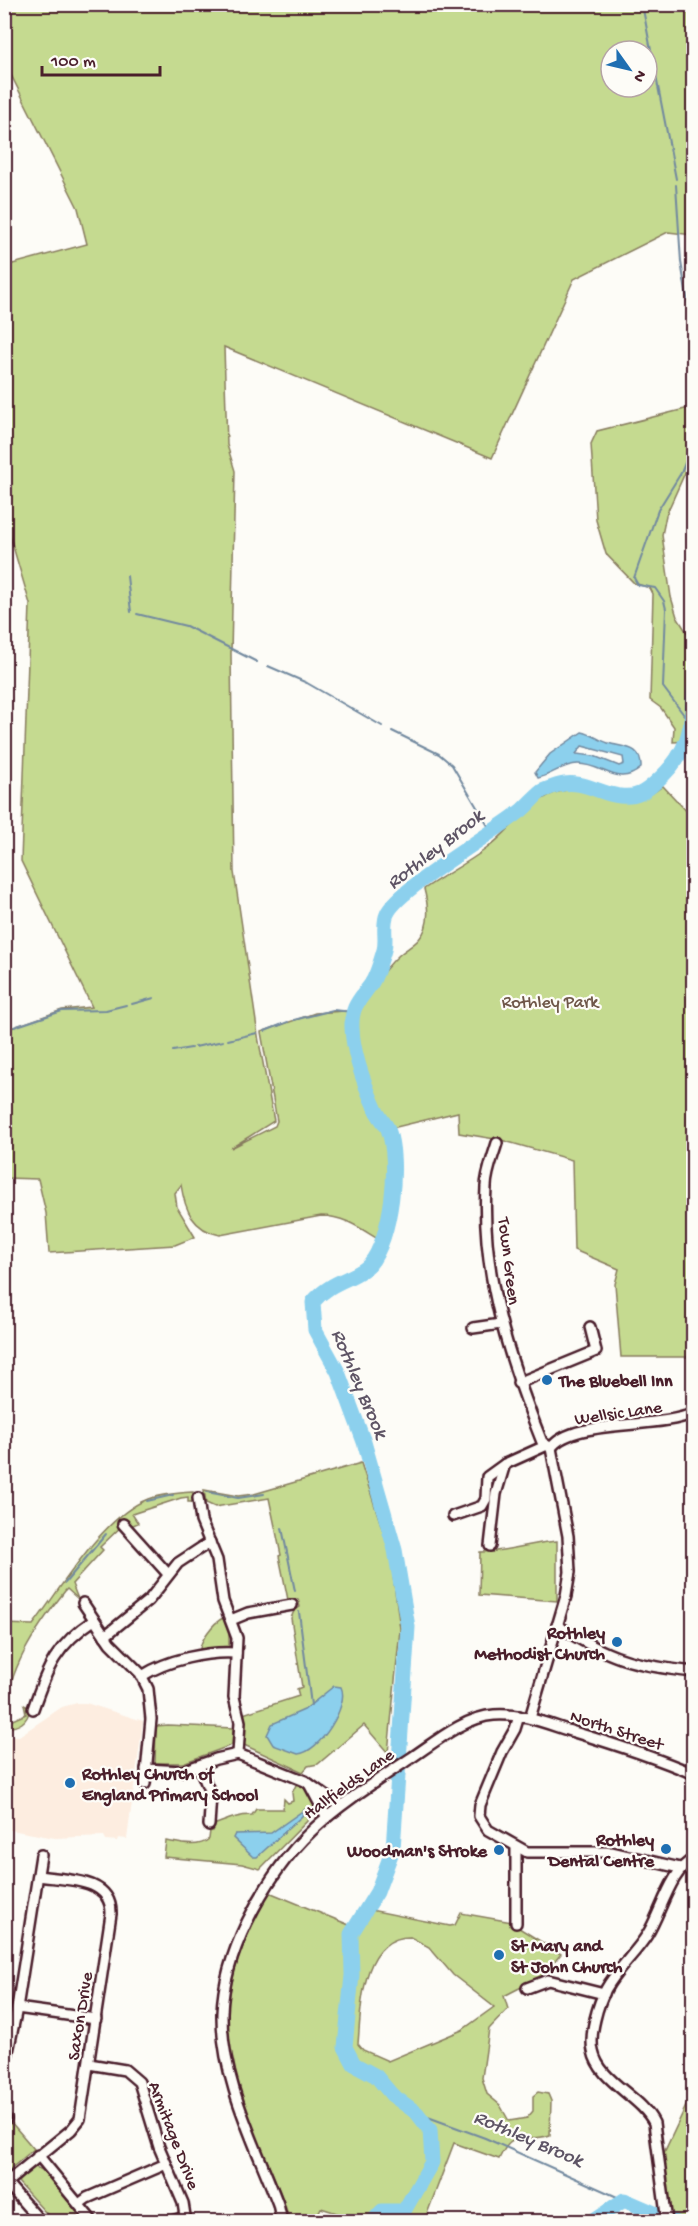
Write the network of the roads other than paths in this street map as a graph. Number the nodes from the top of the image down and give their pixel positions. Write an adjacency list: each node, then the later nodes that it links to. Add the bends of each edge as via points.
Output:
1 (497, 1143): 2 (street, Town Green, via 486,1186 487,1228)
2 (501, 1324): 4 (street); 5 (street, Town Green)
3 (591, 1327): 5 (street, via 596,1351)
4 (473, 1328)
5 (518, 1383): 7 (street, Town Green)
6 (693, 1413): 7 (street, Wellsic Lane, via 665,1423 582,1431)
7 (548, 1447): 8 (street, Wellsic Lane); 21 (street, Town Green, via 566,1526 570,1565 567,1596)
8 (506, 1464): 12 (street, Wellsic Lane, via 487,1477 484,1504); 15 (street, via 496,1494)
9 (198, 1498): 11 (street)
10 (211, 1510): 11 (street)
11 (200, 1511): 14 (street)
12 (458, 1517)
13 (123, 1524): 16 (street, via 134,1528)
14 (210, 1542): 16 (street, via 188,1555); 20 (street)
15 (490, 1546)
16 (168, 1575): 22 (street, via 148,1600)
17 (83, 1603): 19 (street)
18 (289, 1609): 20 (street, via 248,1613)
19 (94, 1620): 22 (street); 26 (street, via 66,1641 53,1658)
20 (231, 1620): 23 (street, via 237,1638)
21 (557, 1625): 24 (street, via 621,1660); 30 (street, Town Green)
22 (105, 1636): 25 (street)
23 (236, 1653): 25 (street, via 172,1661); 31 (street)
24 (693, 1672)
25 (142, 1676): 33 (street, via 151,1702)
26 (37, 1698): 27 (street); 28 (street)
27 (47, 1701)
28 (33, 1709)
29 (519, 1716): 30 (street, Hallfields Lane); 37 (street, Hallfields Lane, via 481,1717); 40 (street, via 479,1812 488,1830)
30 (530, 1718): 34 (street, North Street, via 621,1746)
31 (238, 1754): 32 (street); 35 (street)
32 (199, 1766): 33 (street, via 176,1772); 39 (street, via 211,1792)
33 (146, 1769): 36 (street)
34 (693, 1774)
35 (307, 1782): 37 (street); 38 (street)
36 (144, 1784)
37 (340, 1806): 38 (street, Hallfields Lane)
38 (326, 1816): 60 (street, Hallfields Lane, via 288,1854 260,1896 234,1952 223,2000 233,2085 279,2204)
39 (212, 1819)
40 (516, 1847): 43 (street, via 532,1853 622,1853); 45 (street)
41 (41, 1855): 44 (street)
42 (693, 1859): 43 (street)
43 (680, 1868): 47 (street, via 650,1929)
44 (38, 1876): 48 (street); 49 (street, Saxon Drive, via 93,1884 110,1902)
45 (516, 1923)
46 (527, 1988): 47 (street, via 548,1980)
47 (604, 1994): 61 (street, via 593,2034 593,2052 606,2072 654,2123)
48 (17, 2008): 49 (street); 51 (street)
49 (96, 2019): 50 (street, Saxon Drive)
50 (89, 2064): 52 (street, Saxon Drive, via 78,2123); 53 (street, Armitage Drive, via 121,2069 138,2080)
51 (4, 2071)
52 (38, 2155): 54 (street, Saxon Drive); 55 (street)
53 (166, 2164): 55 (street); 56 (street, Armitage Drive, via 183,2203)
54 (6, 2181): 57 (street)
55 (79, 2204): 58 (street)
56 (185, 2219): 59 (street, Armitage Drive)
57 (41, 2222)
58 (93, 2222)
59 (169, 2222)
60 (282, 2222)
61 (667, 2222)

